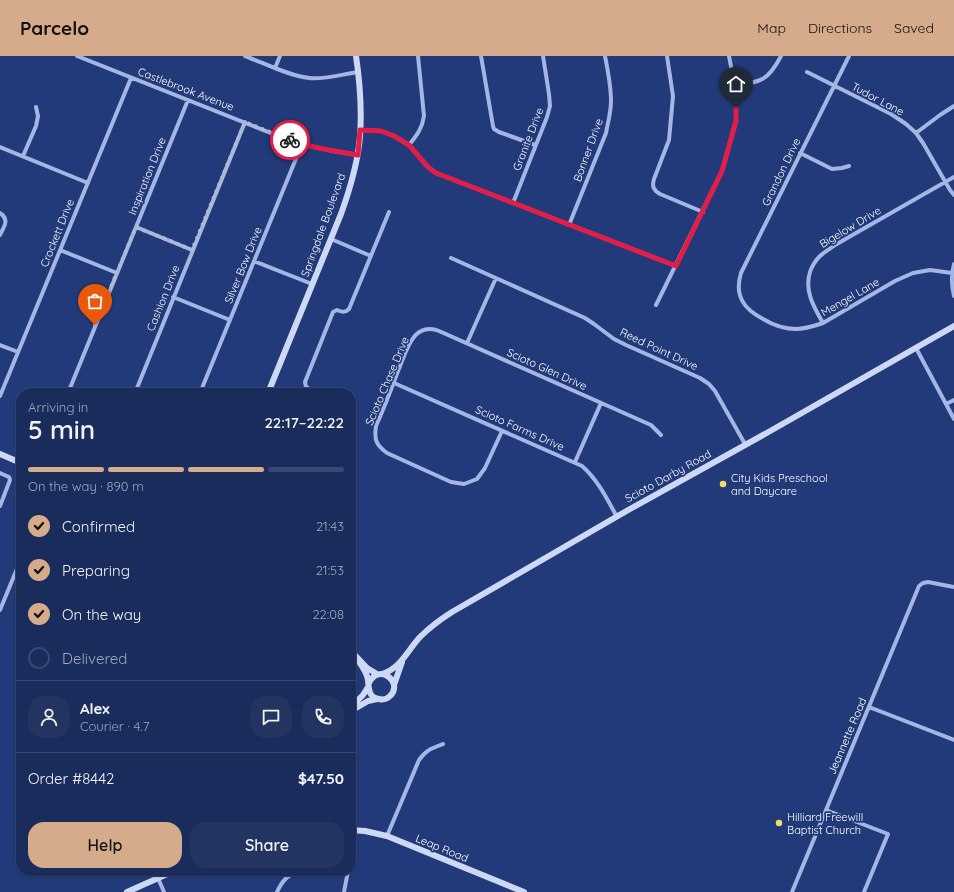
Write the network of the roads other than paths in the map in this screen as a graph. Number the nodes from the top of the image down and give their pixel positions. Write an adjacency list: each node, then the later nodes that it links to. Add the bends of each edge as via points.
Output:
1 (77, 56): 16 (street, Castlebrook Avenue)
2 (245, 56): 13 (street)
3 (280, 56): 13 (street)
4 (356, 56): 14 (main road, Springdale Boulevard)
5 (418, 56): 26 (street, via 424,116 422,127)
6 (481, 56): 27 (street, via 494,129)
7 (543, 56): 27 (street, Granite Drive, via 550,106)
8 (605, 56): 41 (street, Bonner Drive, via 611,88 606,133)
9 (667, 56): 39 (street, via 673,96 669,140 652,185 660,194)
10 (729, 56): 17 (street)
11 (781, 56): 17 (street, via 766,77 760,81)
12 (849, 56): 18 (street, Grandon Drive)
13 (275, 68): 14 (street, via 310,78)
14 (358, 72): 23 (main road, Springdale Boulevard, via 361,100)
15 (807, 72): 18 (street, Tudor Lane)
16 (130, 78): 19 (street, Castlebrook Avenue); 35 (street, Crockett Drive)
17 (734, 86): 39 (street, via 736,121 722,171)
18 (834, 86): 24 (street, Tudor Lane, via 900,119); 29 (street, Grandon Drive)
19 (188, 100): 22 (street, Castlebrook Avenue); 42 (street, Inspiration Drive)
20 (954, 106): 24 (street)
21 (36, 107): 31 (street, via 36,126)
22 (245, 122): 25 (street, Castlebrook Avenue); 46 (street, Cashion Drive)
23 (360, 130): 26 (street, via 381,131); 30 (main road, Springdale Boulevard)
24 (916, 133): 34 (street, Tudor Lane)
25 (302, 144): 30 (street, Castlebrook Avenue); 49 (street, Silver Bow Drive)
26 (409, 145): 37 (street, via 436,173)
27 (535, 145): 37 (street, Granite Drive)
28 (0, 147): 31 (street)
29 (800, 153): 32 (street, via 832,169); 58 (street, Grandon Drive, via 741,274 738,286)
30 (358, 155): 44 (main road, Springdale Boulevard, via 350,187)
31 (23, 156): 35 (street)
32 (849, 166)
33 (954, 177): 34 (street, Bigelow Drive)
34 (946, 182): 36 (street, Tudor Lane); 61 (street, Bigelow Drive, via 835,245 815,261 809,275 808,288 812,303)
35 (88, 183): 45 (street, Crockett Drive)
36 (954, 195)
37 (513, 203): 41 (street)
38 (389, 212): 47 (street)
39 (703, 212): 51 (street)
40 (0, 213): 43 (street, via 6,220)
41 (570, 225): 51 (street)
42 (136, 227): 46 (street); 52 (street, Inspiration Drive)
43 (0, 235)
44 (330, 239): 47 (street); 55 (main road, Springdale Boulevard)
45 (60, 250): 52 (street); 67 (street, Crockett Drive)
46 (192, 250): 57 (street, Cashion Drive)
47 (371, 256): 73 (street, via 347,312 333,312 305,382)
48 (451, 258): 54 (street, Reed Point Drive)
49 (254, 260): 55 (street); 60 (street, Silver Bow Drive)
50 (954, 264): 53 (street)
51 (676, 266): 59 (street)
52 (117, 273): 69 (street, Inspiration Drive)
53 (952, 273): 56 (street); 61 (street, Mengel Lane, via 930,270 913,273)
54 (496, 278): 64 (street); 81 (street, Reed Point Drive, via 585,318 626,346 700,378 715,391)
55 (312, 284): 72 (main road, Springdale Boulevard)
56 (954, 296)
57 (173, 297): 60 (street); 70 (street, Cashion Drive)
58 (741, 298): 61 (street, Mengel Lane, via 753,313 776,325 794,329)
59 (656, 305)
60 (230, 320): 71 (street, Silver Bow Drive)
61 (823, 323)
62 (954, 326): 66 (main road, Scioto Darby Road)
63 (423, 330): 64 (street, Scioto Glen Drive, via 436,329); 68 (street, Scioto Chase Drive, via 413,338)
64 (467, 343): 76 (street, Scioto Glen Drive)
65 (0, 344): 67 (street)
66 (916, 348): 77 (street); 81 (main road, Scioto Darby Road)
67 (18, 352): 74 (street, Crockett Drive)
68 (394, 382): 79 (street, Scioto Farms Drive); 79 (street, Scioto Chase Drive, via 375,434 376,442 387,453 451,482 464,484 477,479 485,468)
69 (70, 388)
70 (137, 388)
71 (202, 388)
72 (270, 388)
73 (308, 388)
74 (0, 396)
75 (954, 400): 77 (street)
76 (601, 403): 80 (street, Scioto Glen Drive, via 651,425); 84 (street)
77 (946, 404): 78 (street)
78 (954, 418)
79 (502, 431): 84 (street, Scioto Farms Drive)
80 (661, 435)
81 (746, 444): 87 (main road, Scioto Darby Road)
82 (0, 454): 83 (main road)
83 (16, 461)
84 (575, 462): 87 (street, Scioto Farms Drive, via 597,481)
85 (0, 473): 86 (street, via 10,478)
86 (0, 506)
87 (617, 517): 92 (main road, Scioto Darby Road, via 439,620 412,645)
88 (16, 571): 90 (street)
89 (954, 587): 99 (street, Jeannette Road, via 928,582 919,586)
90 (0, 610)
91 (356, 658): 93 (main road)
92 (403, 658): 94 (main road, Scioto Darby Road, via 390,672); 96 (main road, Scioto Darby Road)
93 (358, 660): 94 (main road); 95 (main road)
94 (380, 674): 95 (main road, via 373,676); 96 (main road, via 390,677)
95 (368, 685): 97 (main road, via 371,695); 98 (main road)
96 (394, 685): 97 (main road, via 389,697)
97 (377, 699): 100 (main road)
98 (356, 702)
99 (869, 706): 101 (street); 103 (street, Jeannette Road)
100 (356, 708)
101 (954, 740)
102 (443, 744): 105 (street, via 431,748 419,760)
103 (826, 810): 115 (street, Jeannette Road); 116 (street, via 888,834)
104 (356, 830): 105 (main road, Leap Road)
105 (387, 836): 114 (main road, Leap Road)
106 (163, 876): 109 (main road)
107 (289, 876): 112 (street)
108 (347, 876): 113 (street)
109 (158, 878): 110 (main road); 111 (street)
110 (127, 892)
111 (164, 892)
112 (276, 892)
113 (344, 892)
114 (524, 892)
115 (792, 892)
116 (864, 892)

